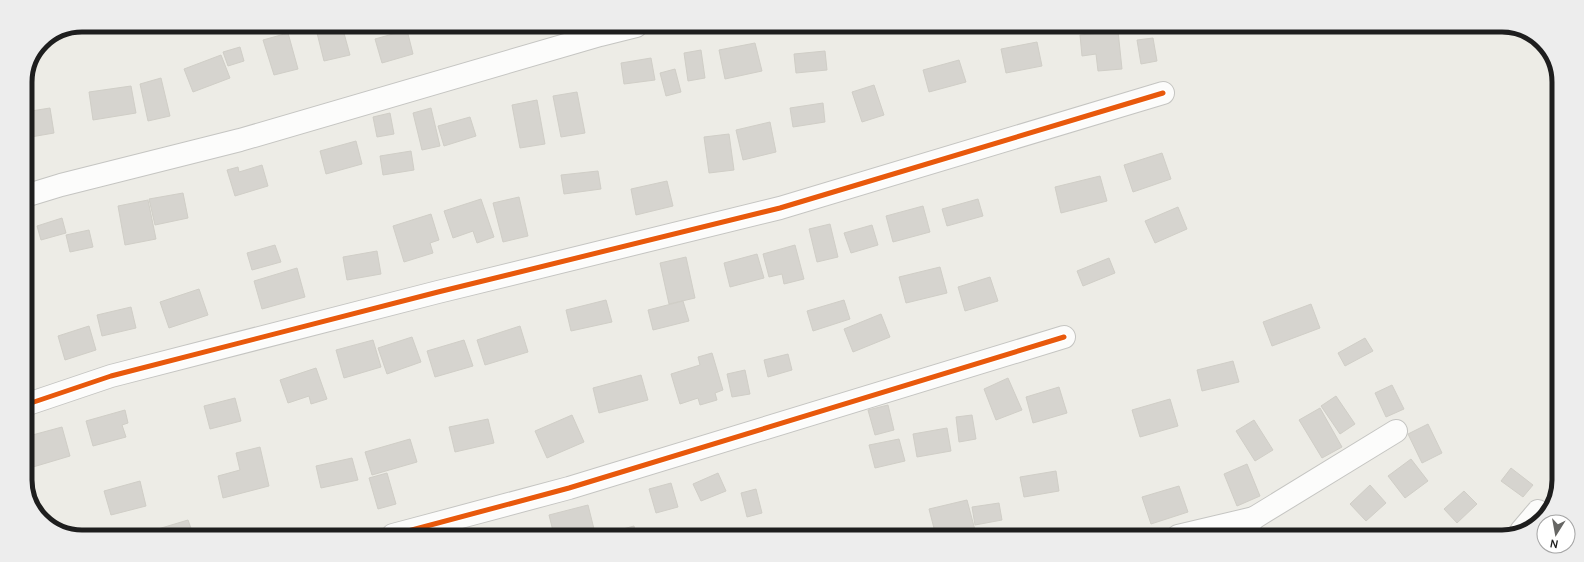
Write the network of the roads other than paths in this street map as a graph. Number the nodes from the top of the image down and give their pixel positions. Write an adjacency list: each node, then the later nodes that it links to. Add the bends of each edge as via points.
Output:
1 (612, 32): 3 (street, via 240,140)
2 (1163, 93): 5 (street, via 780,208 111,376)
3 (32, 194)
4 (1064, 337): 10 (street, via 569,488)
5 (32, 403)
6 (1396, 431): 8 (street)
7 (1538, 511): 9 (street)
8 (1254, 518): 11 (street); 12 (street)
9 (1528, 523)
10 (412, 530)
11 (1203, 530)
12 (1245, 530)

